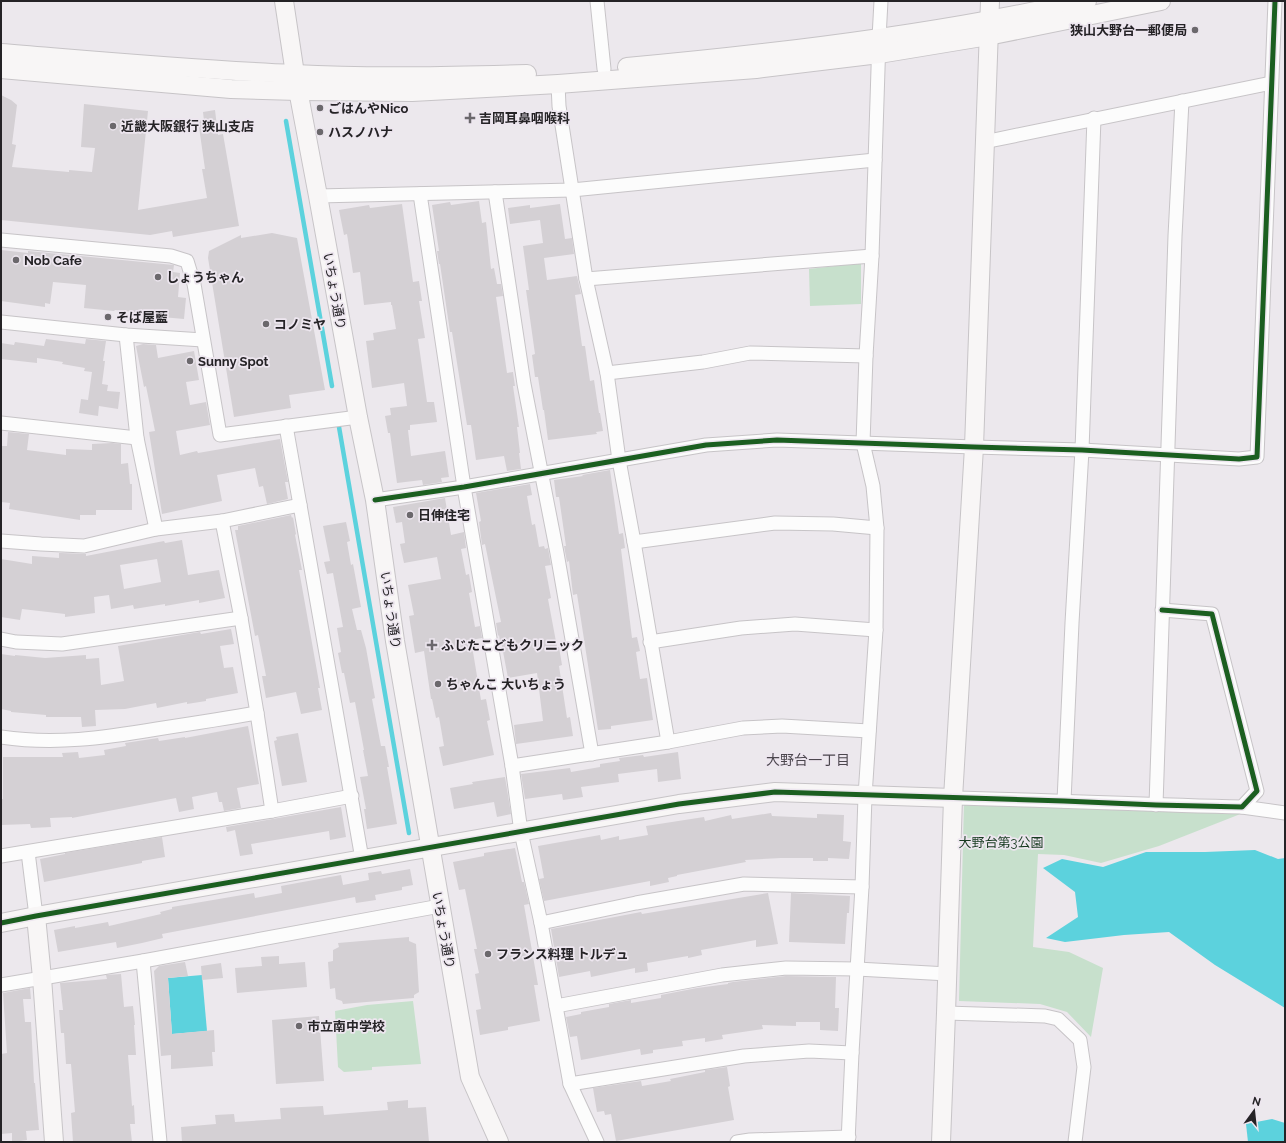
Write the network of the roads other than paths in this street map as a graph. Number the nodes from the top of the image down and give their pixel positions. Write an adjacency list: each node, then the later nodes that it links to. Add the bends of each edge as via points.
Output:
1 (284, 1): 13 (street, いちょう通り)
2 (597, 1): 12 (street)
3 (881, 1): 9 (street)
4 (990, 1): 8 (street)
5 (1087, 1): 8 (street)
6 (1161, 1): 8 (street)
7 (1275, 1): 14 (street)
8 (989, 28): 9 (street); 18 (street)
9 (879, 46): 12 (street); 15 (street, via 756,69); 19 (street)
10 (1, 53): 13 (street, via 172,68)
11 (1, 69): 13 (street, via 231,89)
12 (604, 69): 13 (street)
13 (297, 83): 15 (street, via 412,92); 23 (street, いちょう通り)
14 (1271, 83): 16 (street); 39 (street, via 1257,457 1239,459)
15 (558, 84): 20 (street)
16 (1182, 101): 17 (street); 39 (street, via 1174,236)
17 (1094, 118): 18 (street); 38 (street)
18 (984, 142): 37 (street)
19 (875, 160): 20 (street); 25 (street)
20 (572, 190): 21 (street); 26 (street)
21 (495, 192): 22 (street); 41 (street)
22 (420, 194): 23 (street); 42 (street)
23 (318, 196): 32 (street, いちょう通り)
24 (1, 240): 29 (street, via 171,256 187,261 194,284)
25 (872, 256): 26 (street); 30 (street)
26 (586, 279): 31 (street)
27 (1, 322): 28 (street)
28 (126, 335): 29 (street); 35 (street)
29 (204, 340): 34 (street, via 220,435)
30 (866, 356): 31 (street, via 750,353 703,362); 36 (street)
31 (607, 373): 40 (street)
32 (358, 417): 34 (street); 43 (street, いちょう通り)
33 (1, 423): 35 (street)
34 (286, 426): 44 (street)
35 (137, 438): 47 (street)
36 (863, 443): 37 (street); 40 (street, via 777,440 706,445); 46 (street, via 873,486)
37 (974, 448): 38 (street); 63 (street)
38 (1082, 450): 39 (street); 64 (street)
39 (1168, 454): 50 (street)
40 (619, 460): 41 (street); 49 (street)
41 (540, 473): 42 (street); 59 (street)
42 (464, 487): 43 (street); 60 (street)
43 (375, 500): 70 (street, いちょう通り, via 395,641)
44 (300, 505): 45 (street); 61 (street)
45 (222, 521): 47 (street); 51 (street)
46 (877, 528): 49 (street, via 775,523); 52 (street)
47 (156, 529): 48 (street, via 84,546)
48 (1, 541)
49 (634, 542): 54 (street)
50 (1162, 610): 65 (street); 66 (street, via 1212,614 1256,791)
51 (241, 618): 53 (street, via 62,644); 55 (street)
52 (876, 630): 54 (street, via 794,624 741,628); 56 (street)
53 (1, 639)
54 (650, 642): 58 (street)
55 (257, 713): 57 (street, via 99,738 56,741); 67 (street)
56 (869, 732): 58 (street, via 782,726 751,727); 62 (street)
57 (1, 737)
58 (668, 742): 59 (street)
59 (592, 754): 60 (street)
60 (512, 766): 69 (street)
61 (352, 796): 67 (street); 73 (street)
62 (865, 796): 63 (street); 69 (street, via 775,792 679,804); 74 (street)
63 (953, 798): 64 (street); 81 (street)
64 (1064, 801): 65 (street)
65 (1156, 805): 66 (street)
66 (1242, 807): 68 (street)
67 (272, 812): 71 (street)
68 (1285, 813)
69 (521, 832): 70 (street); 78 (street)
70 (431, 847): 73 (street); 75 (street, いちょう通り)
71 (28, 852): 72 (street); 76 (street)
72 (1, 856)
73 (362, 859): 76 (street)
74 (862, 887): 78 (street, via 744,884); 80 (street)
75 (440, 906): 79 (street); 91 (street, いちょう通り, via 470,1077)
76 (36, 916): 77 (street); 82 (street)
77 (1, 923)
78 (541, 923): 84 (street)
79 (143, 961): 82 (street); 90 (street)
80 (857, 969): 81 (street); 84 (street, via 786,968 722,975); 86 (street)
81 (948, 974): 85 (street)
82 (42, 978): 83 (street); 89 (street)
83 (1, 985)
84 (556, 1006): 87 (street)
85 (946, 1013): 94 (street); 95 (street, via 1045,1016 1058,1019 1080,1040 1084,1067)
86 (852, 1053): 87 (street, via 809,1051 744,1056); 88 (street)
87 (570, 1084): 92 (street)
88 (848, 1139): 93 (street)
89 (54, 1142)
90 (160, 1142)
91 (499, 1142)
92 (597, 1142)
93 (737, 1142)
94 (941, 1142)
95 (1076, 1142)

